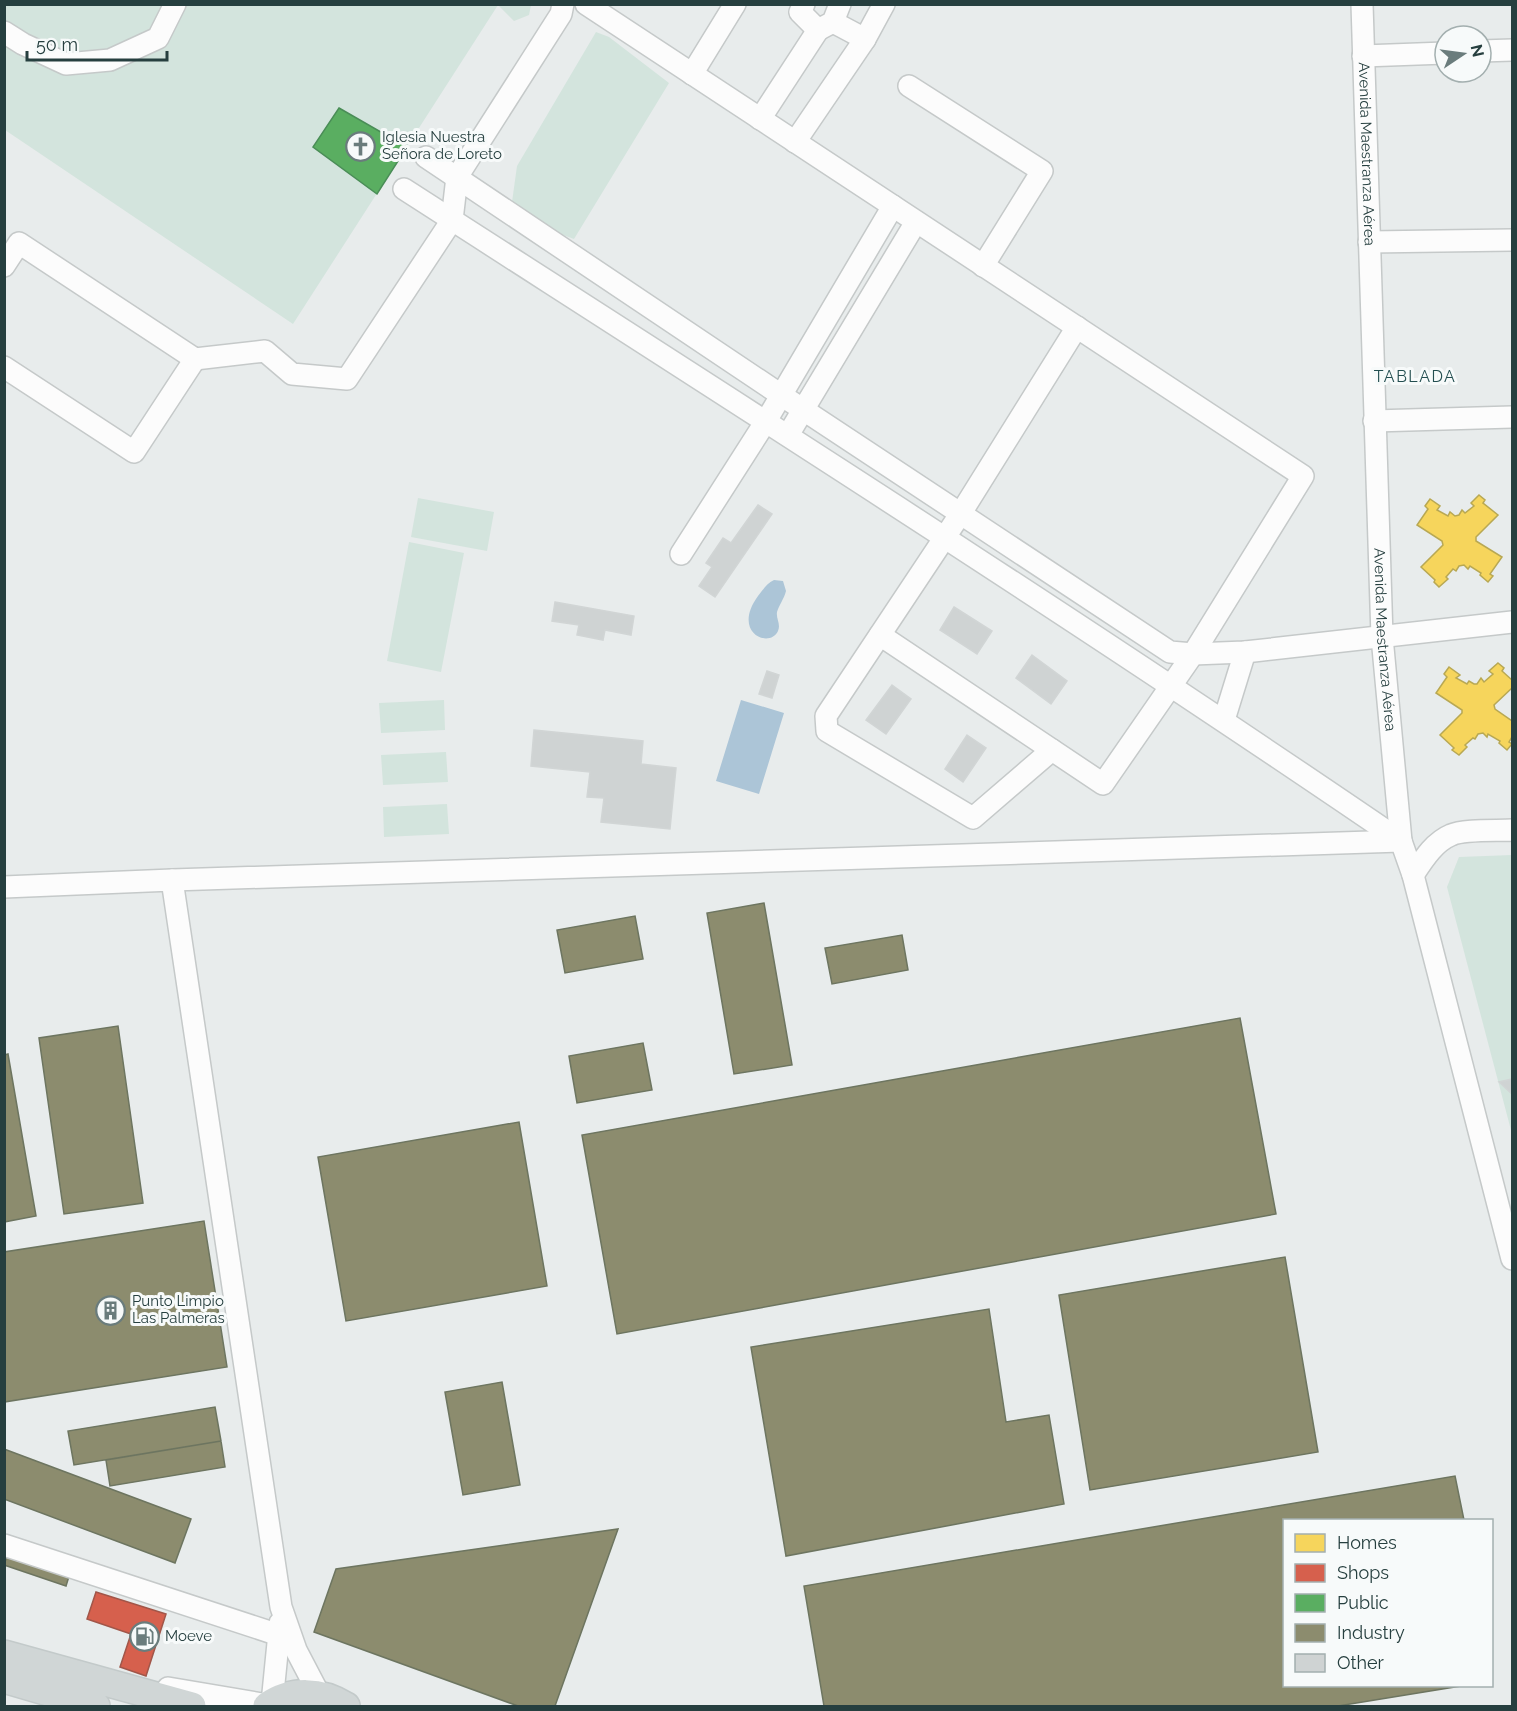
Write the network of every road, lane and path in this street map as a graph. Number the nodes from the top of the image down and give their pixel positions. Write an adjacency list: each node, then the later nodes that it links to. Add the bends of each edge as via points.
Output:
1 (175, 4): 9 (street, via 158,38 110,60 66,64)
2 (563, 4): 20 (street, via 561,14)
3 (586, 4): 15 (street)
4 (735, 4): 15 (street)
5 (804, 4): 8 (street, via 800,12)
6 (884, 4): 10 (street)
7 (1362, 4): 14 (street, Avenida Maestranza Aérea)
8 (830, 19): 10 (street); 17 (street)
9 (4, 32)
10 (865, 39): 18 (street)
11 (1512, 50): 12 (street)
12 (1493, 51)
13 (1433, 53): 14 (street)
14 (1363, 56): 26 (street, Avenida Maestranza Aérea)
15 (692, 74): 17 (street)
16 (909, 86): 28 (street, via 1042,171)
17 (760, 119): 18 (street)
18 (795, 142): 22 (street)
19 (426, 157): 20 (street)
20 (457, 177): 23 (street); 32 (street)
21 (404, 189): 23 (street)
22 (893, 206): 24 (street); 32 (street)
23 (452, 220): 30 (street, via 347,379 292,374 265,351); 35 (street)
24 (916, 222): 28 (street); 33 (street)
25 (1512, 240): 26 (street)
26 (1369, 242): 36 (street, Avenida Maestranza Aérea)
27 (4, 266): 30 (street, via 19,243)
28 (983, 266): 29 (street)
29 (1077, 327): 38 (street); 45 (street, via 1303,476)
30 (195, 359): 31 (street, via 134,452)
31 (4, 367)
32 (781, 395): 33 (street); 35 (street)
33 (802, 409): 37 (street); 38 (street)
34 (1512, 417): 36 (street)
35 (766, 421): 37 (street); 40 (street)
36 (1374, 421): 43 (street, Avenida Maestranza Aérea)
37 (788, 435): 39 (street)
38 (961, 513): 39 (street); 45 (street, via 1170,652)
39 (944, 537): 42 (street); 46 (street)
40 (681, 554)
41 (1512, 622): 43 (street)
42 (880, 634): 48 (street); 48 (street, via 826,716 827,731 973,818)
43 (1382, 637): 44 (street); 50 (street, Avenida Maestranza Aérea)
44 (1245, 652): 45 (street); 47 (street)
45 (1193, 654): 46 (street)
46 (1171, 686): 47 (street); 48 (street, via 1103,784)
47 (1224, 720): 50 (street)
48 (1053, 750)
49 (1512, 830): 51 (street, via 1451,835 1430,850)
50 (1401, 841): 51 (street, Avenida Maestranza Aérea); 52 (street)
51 (1413, 875): 54 (street, Avenida Maestranza Aérea)
52 (172, 880): 53 (street); 56 (street)
53 (4, 887)
54 (1512, 1254)
55 (4, 1545): 57 (street)
56 (281, 1607): 57 (street); 61 (street, via 296,1650)
57 (279, 1635): 62 (street)
58 (4, 1642): 62 (street, via 160,1687)
59 (4, 1654): 64 (main road)
60 (4, 1679): 63 (main road)
61 (319, 1694): 62 (main road, via 287,1696); 65 (main road)
62 (269, 1705)
63 (96, 1707)
64 (192, 1707)
65 (346, 1707)

